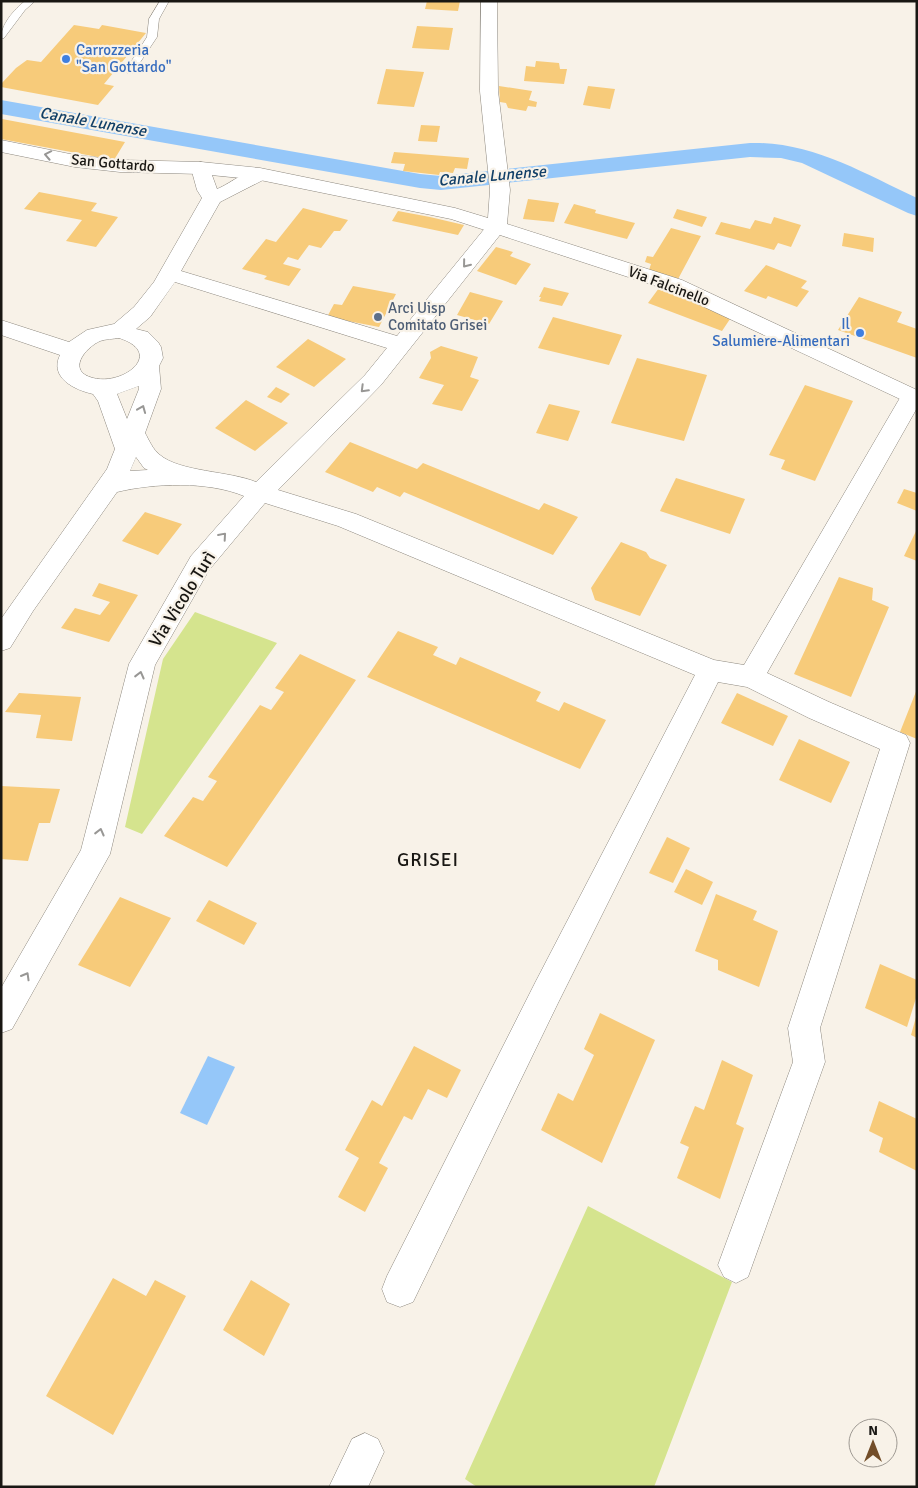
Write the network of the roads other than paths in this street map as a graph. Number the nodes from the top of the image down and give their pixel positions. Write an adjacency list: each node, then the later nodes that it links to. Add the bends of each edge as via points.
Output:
1 (31, 1): 4 (lane)
2 (165, 1): 5 (lane, via 154,20 152,37)
3 (489, 1): 11 (street, via 489,91 500,190)
4 (1, 36)
5 (130, 71)
6 (1, 146): 7 (street, San Gottardo, one-way to 6, via 120,166 75,161)
7 (201, 168): 8 (street, San Gottardo); 10 (street)
8 (226, 170): 9 (street, Via Falcinello)
9 (260, 174): 10 (street); 11 (street, Via Falcinello, via 455,214)
10 (212, 198): 12 (street)
11 (497, 226): 16 (street, Via Vicolo Turì, one-way to 16); 20 (street, Via Falcinello, via 674,284)
12 (167, 279): 14 (street, via 142,312); 16 (street); 18 (street)
13 (9, 329): 15 (street); 17 (street)
14 (120, 331): 15 (street); 18 (street, via 140,336)
15 (92, 336): 17 (street)
16 (401, 345): 24 (street, Via Vicolo Turì, one-way to 24, via 373,380)
17 (72, 351): 19 (street, via 68,360 72,376 84,384)
18 (150, 358): 19 (street, via 140,377 115,388); 21 (street, one-way to 18, via 150,389)
19 (101, 388): 21 (street)
20 (914, 398): 27 (street)
21 (130, 440): 22 (street, via 152,462); 23 (street, via 118,472)
22 (185, 476): 23 (street, via 134,479); 24 (street, via 238,484)
23 (109, 485): 25 (street)
24 (260, 493): 26 (street, via 347,520); 28 (street, Via Vicolo Turì, one-way to 24, via 95,854 142,664 200,563)
25 (1, 641)
26 (711, 670): 27 (street); 30 (street)
27 (751, 677): 29 (street, via 896,742 804,1028 809,1062)
28 (1, 1018)
29 (736, 1265)
30 (400, 1289)
31 (365, 1452): 32 (street)
32 (348, 1487)

